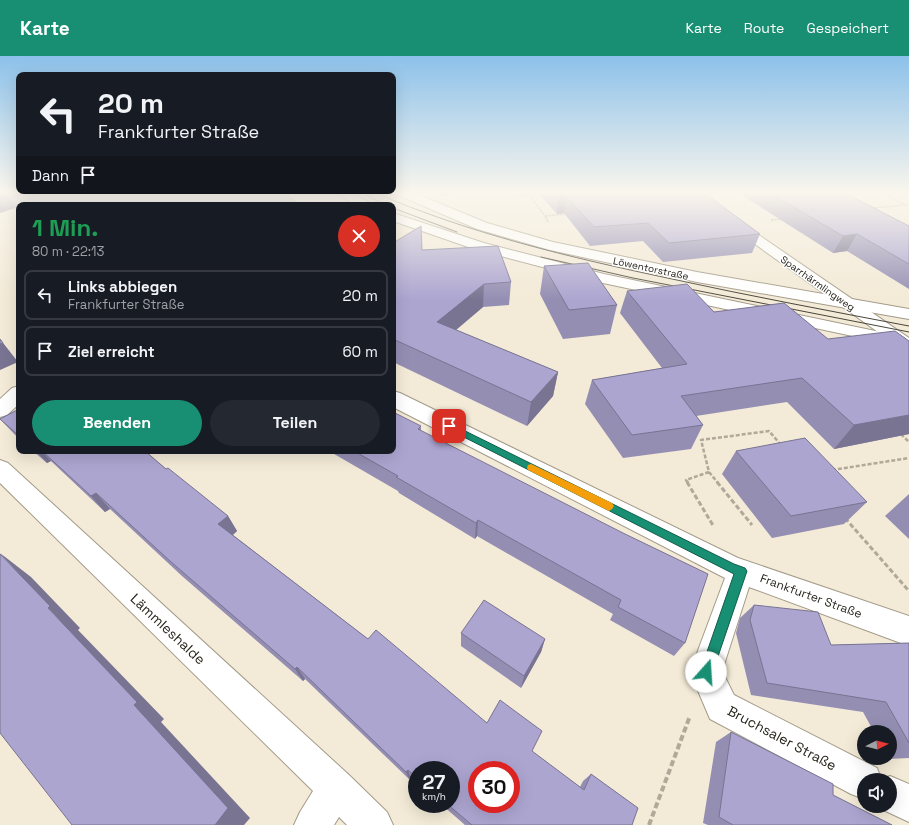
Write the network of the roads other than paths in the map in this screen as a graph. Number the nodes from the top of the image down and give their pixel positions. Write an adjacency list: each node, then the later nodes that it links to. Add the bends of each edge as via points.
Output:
1 (425, 228): 6 (street, Löwentorstraße, via 479,246 603,278)
2 (488, 228): 4 (street, Löwentorstraße, via 550,246 697,277)
3 (740, 228): 4 (street, Sparrhärmlingweg)
4 (848, 304): 5 (street, Löwentorstraße); 6 (street, Sparrhärmlingweg)
5 (909, 314)
6 (907, 344)
7 (16, 396): 9 (street)
8 (396, 400): 11 (street, Frankfurter Straße)
9 (0, 410)
10 (0, 469): 14 (street, Lämmleshalde)
11 (741, 571): 12 (street, Frankfurter Straße); 13 (street, Bruchsaler Straße, via 706,672 722,707)
12 (909, 631)
13 (857, 777)
14 (336, 788): 17 (street); 18 (street, Lämmleshalde)
15 (897, 798): 16 (street)
16 (909, 804)
17 (313, 825)
18 (374, 825)

